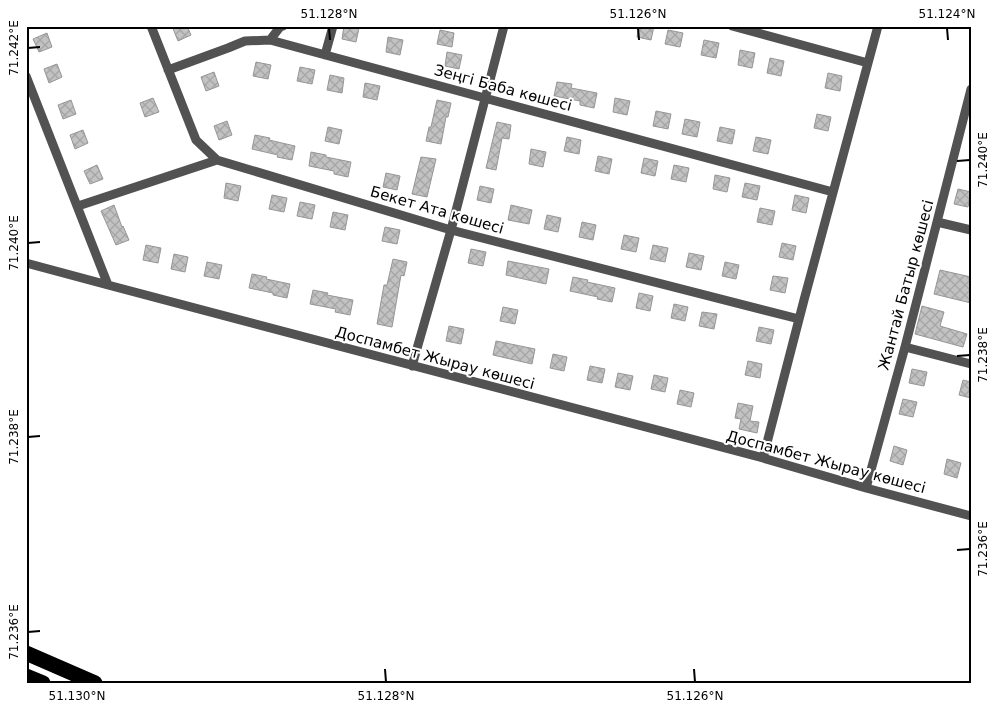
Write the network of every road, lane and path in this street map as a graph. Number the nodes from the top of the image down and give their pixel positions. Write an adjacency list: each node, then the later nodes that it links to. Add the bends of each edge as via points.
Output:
1 (151, 26): 10 (street, Бекет Ата көшесі)
2 (282, 26): 7 (street)
3 (333, 26): 8 (street)
4 (504, 26): 13 (street)
5 (732, 26): 9 (street)
6 (878, 26): 9 (street)
7 (270, 40): 8 (street, Зеңгі Баба көшесі); 10 (street, Зеңгі Баба көшесі, via 245,40)
8 (325, 54): 13 (street, Зеңгі Баба көшесі)
9 (868, 63): 15 (street)
10 (168, 70): 14 (street, Бекет Ата көшесі, via 196,140)
11 (26, 76): 16 (street)
12 (971, 89): 17 (street, Жантай Батыр көшесі)
13 (484, 97): 15 (street, Зеңгі Баба көшесі); 18 (street)
14 (217, 160): 16 (street); 18 (street, Бекет Ата көшесі)
15 (833, 192): 22 (street)
16 (78, 206): 21 (street)
17 (937, 222): 19 (street); 23 (street, Жантай Батыр көшесі)
18 (451, 230): 22 (street, Бекет Ата көшесі); 25 (street)
19 (971, 230)
20 (26, 263): 21 (street, Доспамбет Жырау көшесі)
21 (108, 285): 25 (street, Доспамбет Жырау көшесі)
22 (798, 319): 26 (street)
23 (905, 347): 24 (street); 27 (street, Жантай Батыр көшесі)
24 (971, 364)
25 (412, 366): 26 (street, Доспамбет Жырау көшесі)
26 (763, 458): 27 (street, Доспамбет Жырау көшесі)
27 (866, 488): 28 (street, Доспамбет Жырау көшесі)
28 (971, 516)
29 (26, 653): 32 (highway)
30 (26, 676): 31 (highway)
31 (43, 683)
32 (95, 683)

